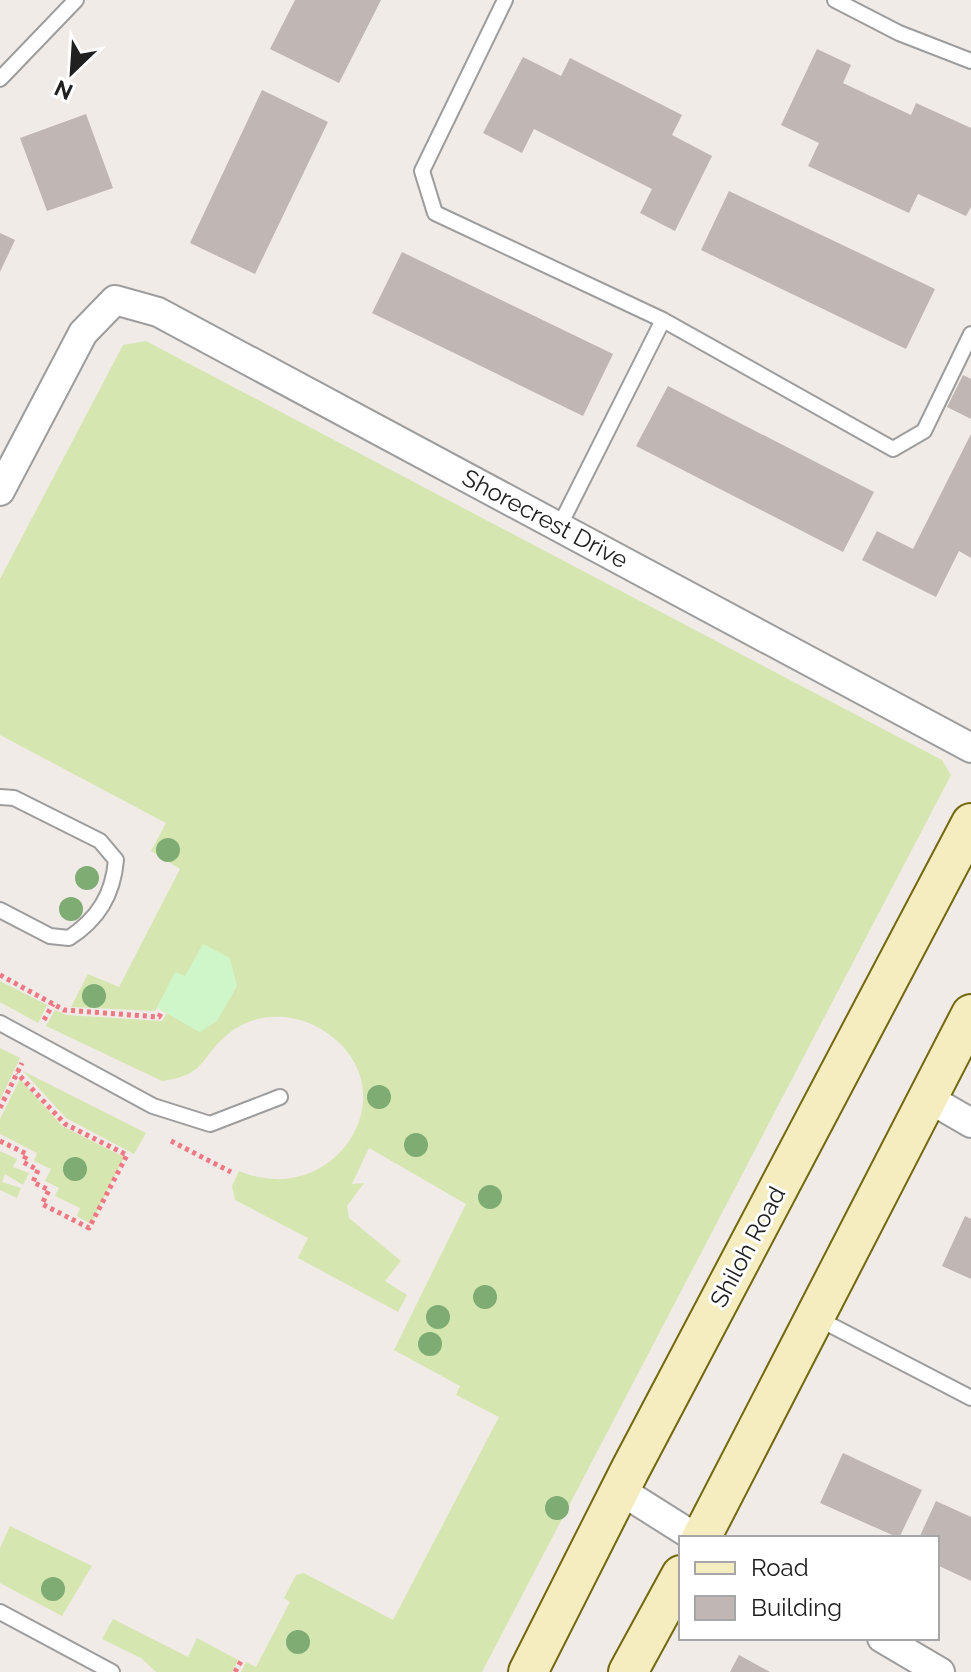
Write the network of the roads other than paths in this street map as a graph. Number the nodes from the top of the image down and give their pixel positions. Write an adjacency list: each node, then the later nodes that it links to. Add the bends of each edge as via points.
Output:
1 (76, 0): 5 (lane)
2 (505, 0): 6 (lane, via 422,171 435,213)
3 (835, 0): 4 (lane)
4 (971, 61)
5 (0, 79)
6 (663, 320): 7 (lane, via 893,449 924,431); 9 (lane)
7 (971, 334)
8 (0, 491): 9 (street, Shorecrest Drive, via 83,333 115,300 158,312)
9 (559, 527): 10 (street, Shorecrest Drive)
10 (971, 748)
11 (0, 797): 13 (lane, via 14,798 100,841 116,860 114,883 92,923 69,938 50,936)
12 (971, 823): 21 (main road, Shiloh Road)
13 (0, 910)
14 (971, 1014): 17 (main road)
15 (0, 1023): 16 (lane, via 153,1106 210,1124)
16 (280, 1097)
17 (928, 1098): 18 (street); 19 (main road)
18 (971, 1123)
19 (815, 1317): 20 (lane); 23 (main road)
20 (971, 1398)
21 (620, 1490): 22 (street); 28 (main road, Shiloh Road)
22 (696, 1536)
23 (700, 1536)
24 (679, 1579): 29 (main road)
25 (0, 1612): 27 (lane)
26 (885, 1640): 30 (street)
27 (112, 1672)
28 (528, 1672)
29 (628, 1672)
30 (940, 1672)

